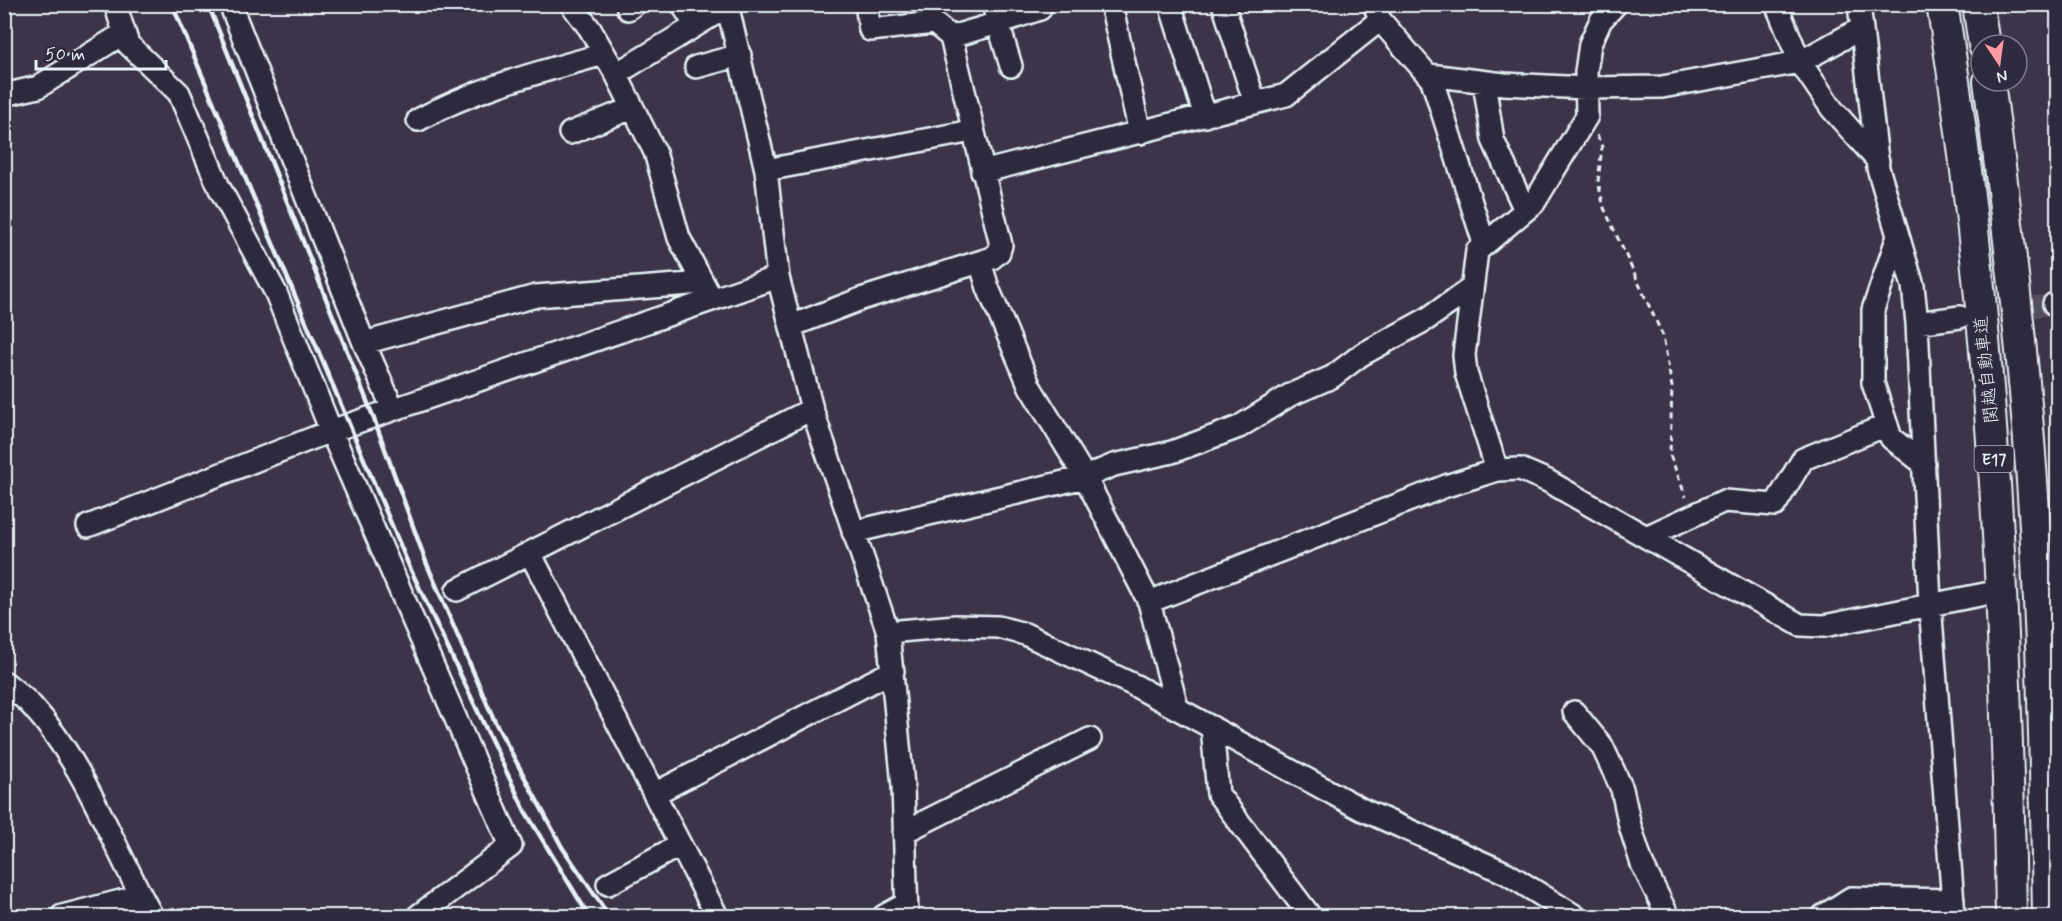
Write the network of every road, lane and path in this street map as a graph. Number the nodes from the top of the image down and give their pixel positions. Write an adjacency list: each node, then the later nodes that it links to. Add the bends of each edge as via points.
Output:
1 (115, 4): 17 (street)
2 (230, 4): 52 (street)
3 (571, 4): 20 (street)
4 (866, 4): 19 (street, via 870,30 934,23)
5 (1111, 4): 38 (street)
6 (1170, 4): 33 (street)
7 (1223, 4): 31 (street)
8 (1616, 4): 28 (street, via 1601,20 1590,44)
9 (1776, 4): 22 (street)
10 (1942, 4): 92 (highway, 関越自動車道 / E17, via 1965,170 1997,495 2006,665)
11 (1978, 4): 18 (highway)
12 (728, 5): 21 (street); 25 (street)
13 (1040, 9): 16 (street)
14 (1863, 11): 22 (street); 39 (street)
15 (1377, 12): 26 (street); 31 (street, via 1286,95)
16 (995, 14): 19 (street); 23 (street)
17 (124, 33): 30 (street, via 38,87); 56 (street, via 129,45 179,93 219,186 276,293)
18 (1982, 33)
19 (951, 37): 36 (street)
20 (604, 54): 25 (street); 35 (street, via 510,81 448,103)
21 (740, 55): 24 (street); 40 (street)
22 (1800, 62): 28 (street, via 1662,87); 39 (street, via 1832,109)
23 (1011, 66)
24 (696, 67)
25 (615, 74): 32 (street)
26 (1429, 75): 27 (street); 44 (street)
27 (1484, 82): 28 (street); 42 (street, via 1493,140)
28 (1586, 88): 34 (street)
29 (1990, 93): 93 (highway, 関越自動車道 / E17, via 2022,351 2033,492 2042,661)
30 (4, 95)
31 (1255, 103): 33 (street)
32 (632, 108): 37 (street); 48 (street, via 655,152 679,238)
33 (1205, 116): 38 (street)
34 (1587, 116): 42 (street); 60 (path, via 1602,147 1598,182 1604,208 1663,336 1672,387 1670,455)
35 (418, 120)
36 (972, 131): 40 (street); 41 (street)
37 (570, 133)
38 (1140, 133): 41 (street)
39 (1878, 161): 43 (street)
40 (766, 170): 46 (street)
41 (982, 172): 45 (street, via 1001,245 999,252)
42 (1526, 210): 44 (street)
43 (1898, 236): 50 (street, via 1912,286); 55 (street, via 1873,309 1873,383)
44 (1484, 243): 47 (street, via 1477,251)
45 (980, 262): 51 (street, via 861,299); 59 (street, via 1030,387)
46 (778, 277): 48 (street); 51 (street)
47 (1470, 289): 58 (street, via 1466,374); 59 (street, via 1332,376 1290,395 1239,427 1172,452 1114,465)
48 (707, 292): 52 (street, via 537,297); 53 (street)
49 (1960, 317): 50 (street)
50 (1917, 323): 57 (street)
51 (791, 326): 54 (street)
52 (364, 343): 53 (street)
53 (393, 409): 56 (street)
54 (812, 409): 62 (street); 64 (street)
55 (1887, 425): 57 (street, via 1891,438); 60 (street, via 1803,459 1775,505 1724,501)
56 (331, 431): 61 (street); 85 (street, via 511,846)
57 (1924, 464): 68 (street)
58 (1497, 470): 63 (street, via 1520,469 1548,481); 67 (street, via 1446,486)
59 (1085, 477): 62 (street); 67 (street)
60 (1693, 515): 63 (street)
61 (88, 526)
62 (853, 532): 69 (street)
63 (1646, 537): 68 (street, via 1800,625 1824,626)
64 (530, 553): 65 (street); 76 (street)
65 (458, 590)
66 (1985, 594): 68 (street)
67 (1149, 602): 72 (street)
68 (1930, 604): 81 (street)
69 (888, 632): 70 (street); 72 (street, via 998,627 1087,660)
70 (893, 671): 76 (street); 77 (street)
71 (4, 682): 80 (street, via 32,706 54,734)
72 (1177, 707): 74 (street)
73 (1574, 712): 90 (street, via 1602,746 1622,789 1642,864)
74 (1212, 726): 88 (street, via 1218,794); 89 (street, via 1363,810 1506,873)
75 (1090, 738): 77 (street)
76 (654, 794): 78 (street)
77 (904, 832): 82 (street)
78 (680, 845): 79 (street); 86 (street)
79 (608, 884)
80 (140, 896): 83 (street); 84 (street)
81 (1954, 908): 91 (street, via 1851,898)
82 (907, 910): 87 (street)
83 (62, 916)
84 (152, 916)
85 (418, 916)
86 (717, 916)
87 (884, 916)
88 (1310, 916)
89 (1575, 916)
90 (1668, 916)
91 (1822, 916)
92 (2011, 916)
93 (2048, 916)

